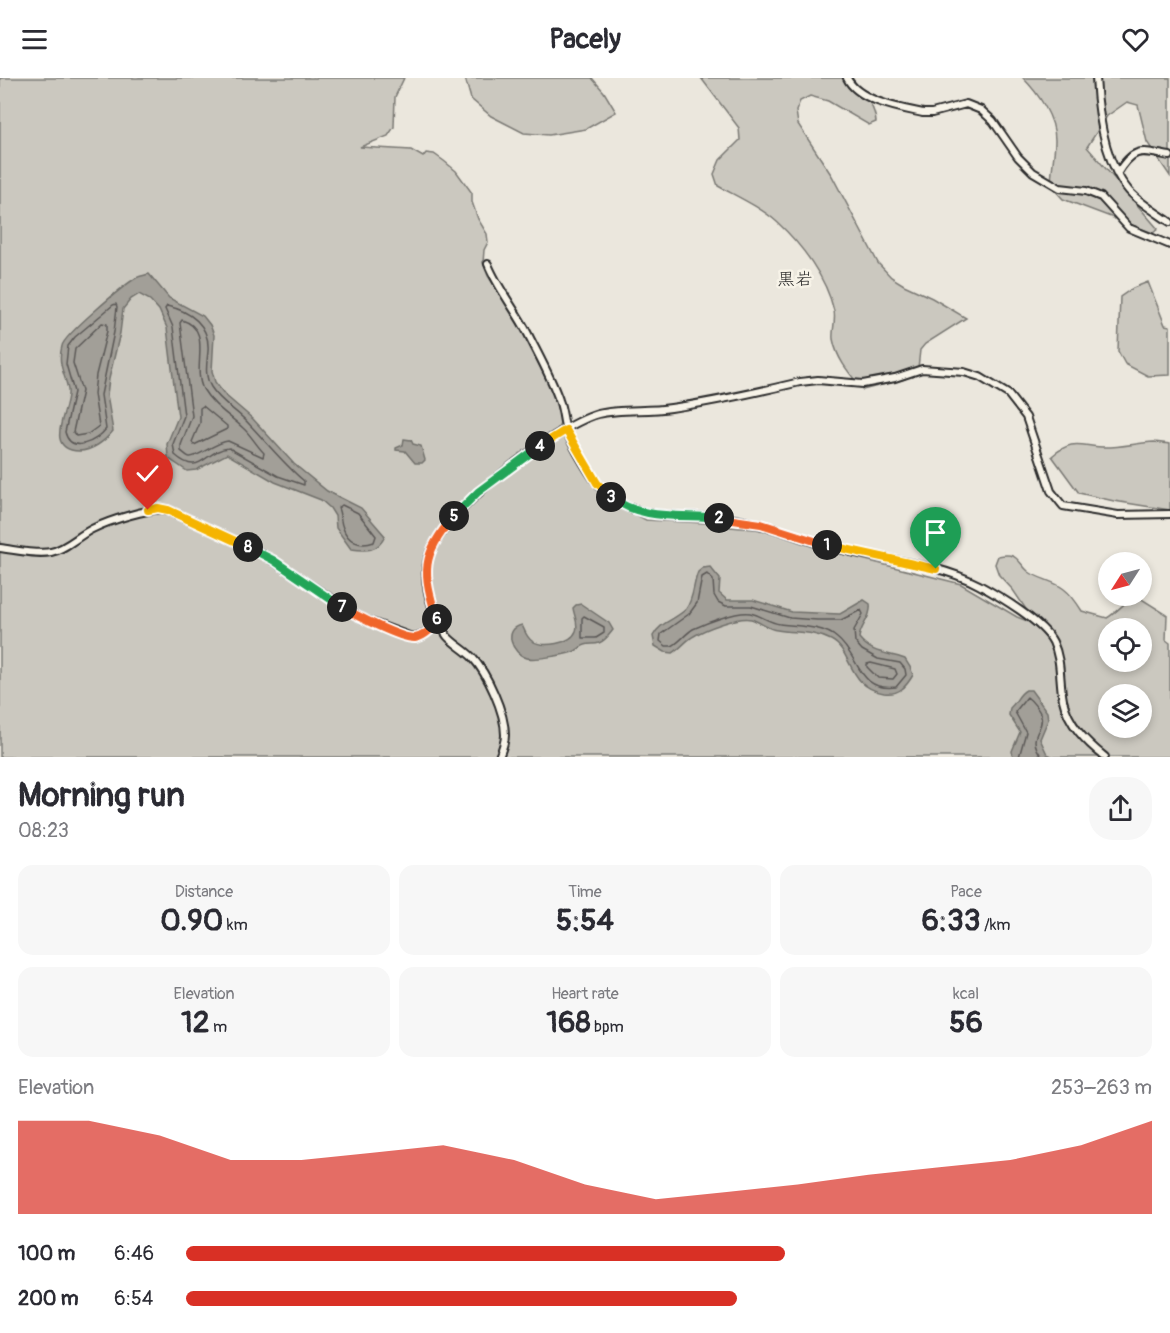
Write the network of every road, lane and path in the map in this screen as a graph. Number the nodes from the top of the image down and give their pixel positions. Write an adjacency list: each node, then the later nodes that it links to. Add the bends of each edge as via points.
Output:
1 (847, 78): 6 (street, via 862,94 923,113 959,104 974,106 987,114 1033,172 1060,188 1086,190 1101,197 1129,228)
2 (1096, 78): 4 (street, via 1100,114)
3 (1170, 156): 4 (street, via 1150,151 1133,154)
4 (1117, 174): 5 (street, via 1133,195)
5 (1170, 222)
6 (1170, 245)
7 (488, 264): 8 (street, via 555,389)
8 (566, 430): 9 (street, via 598,414 670,408 800,382 863,384 922,369 972,373 995,384 1026,417 1052,491 1063,506 1118,515); 11 (street, via 478,492 439,536 431,549 426,572); 13 (street, via 604,491 632,508 663,516 761,524 833,547 945,572 979,585 1045,630 1058,654 1068,716 1078,732)
9 (1170, 514)
10 (0, 548): 11 (street, via 52,552 93,528 158,508 261,553 363,619 412,638)
11 (439, 622): 12 (street, via 448,637 479,665 494,693 505,736)
12 (499, 757)
13 (1105, 757)

